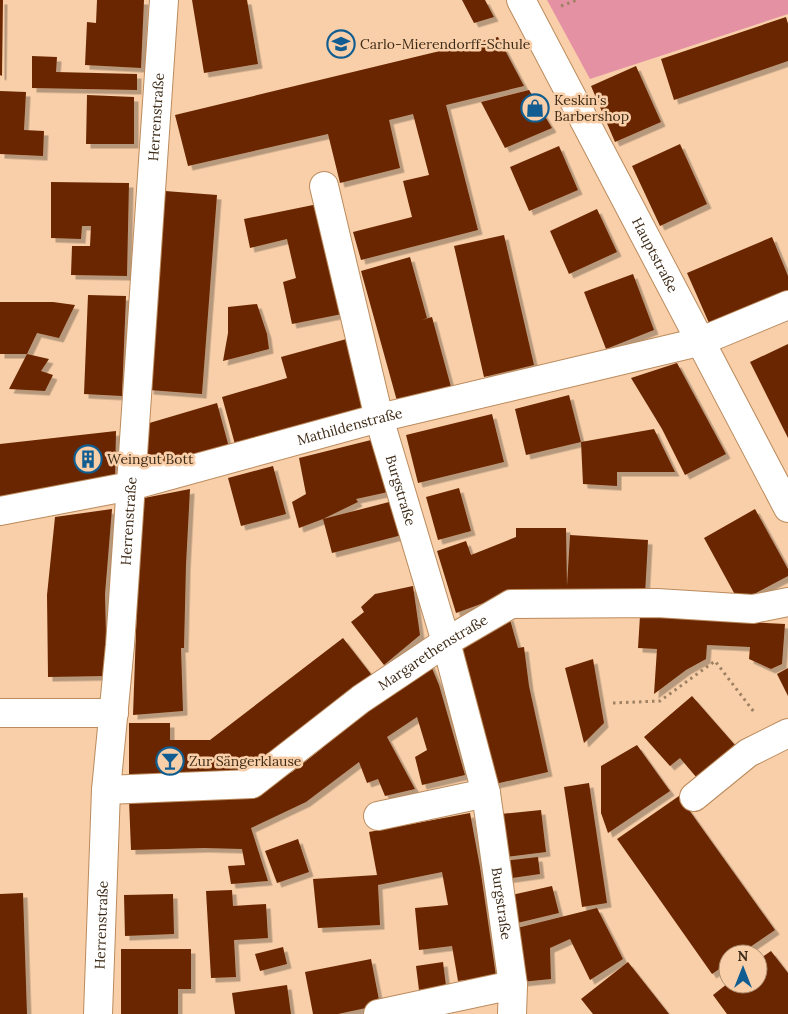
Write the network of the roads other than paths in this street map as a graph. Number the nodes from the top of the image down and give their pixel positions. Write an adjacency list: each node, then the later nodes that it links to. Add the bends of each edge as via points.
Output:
1 (164, 0): 7 (street, Herrenstraße)
2 (520, 0): 5 (street, Hauptstraße)
3 (324, 186): 6 (street, Burgstraße)
4 (788, 305): 5 (street, Mathildenstraße)
5 (699, 342): 6 (street, Mathildenstraße); 8 (street, Hauptstraße)
6 (379, 418): 7 (street, Mathildenstraße); 11 (street, Burgstraße)
7 (130, 486): 9 (street, Mathildenstraße); 13 (street, Herrenstraße)
8 (788, 508)
9 (0, 511)
10 (788, 602): 11 (street, Margarethenstraße, via 753,609 657,603 511,604)
11 (446, 642): 15 (street, Margarethenstraße, via 360,700 252,784); 16 (street, Burgstraße)
12 (0, 713): 13 (street)
13 (114, 713): 15 (street, Herrenstraße)
14 (788, 733): 17 (street, via 748,753)
15 (106, 790): 20 (street, Herrenstraße)
16 (486, 793): 18 (street); 19 (street, Burgstraße)
17 (694, 797)
18 (378, 816)
19 (513, 985): 21 (street); 22 (street, Burgstraße)
20 (98, 1014)
21 (378, 1014)
22 (512, 1014)

